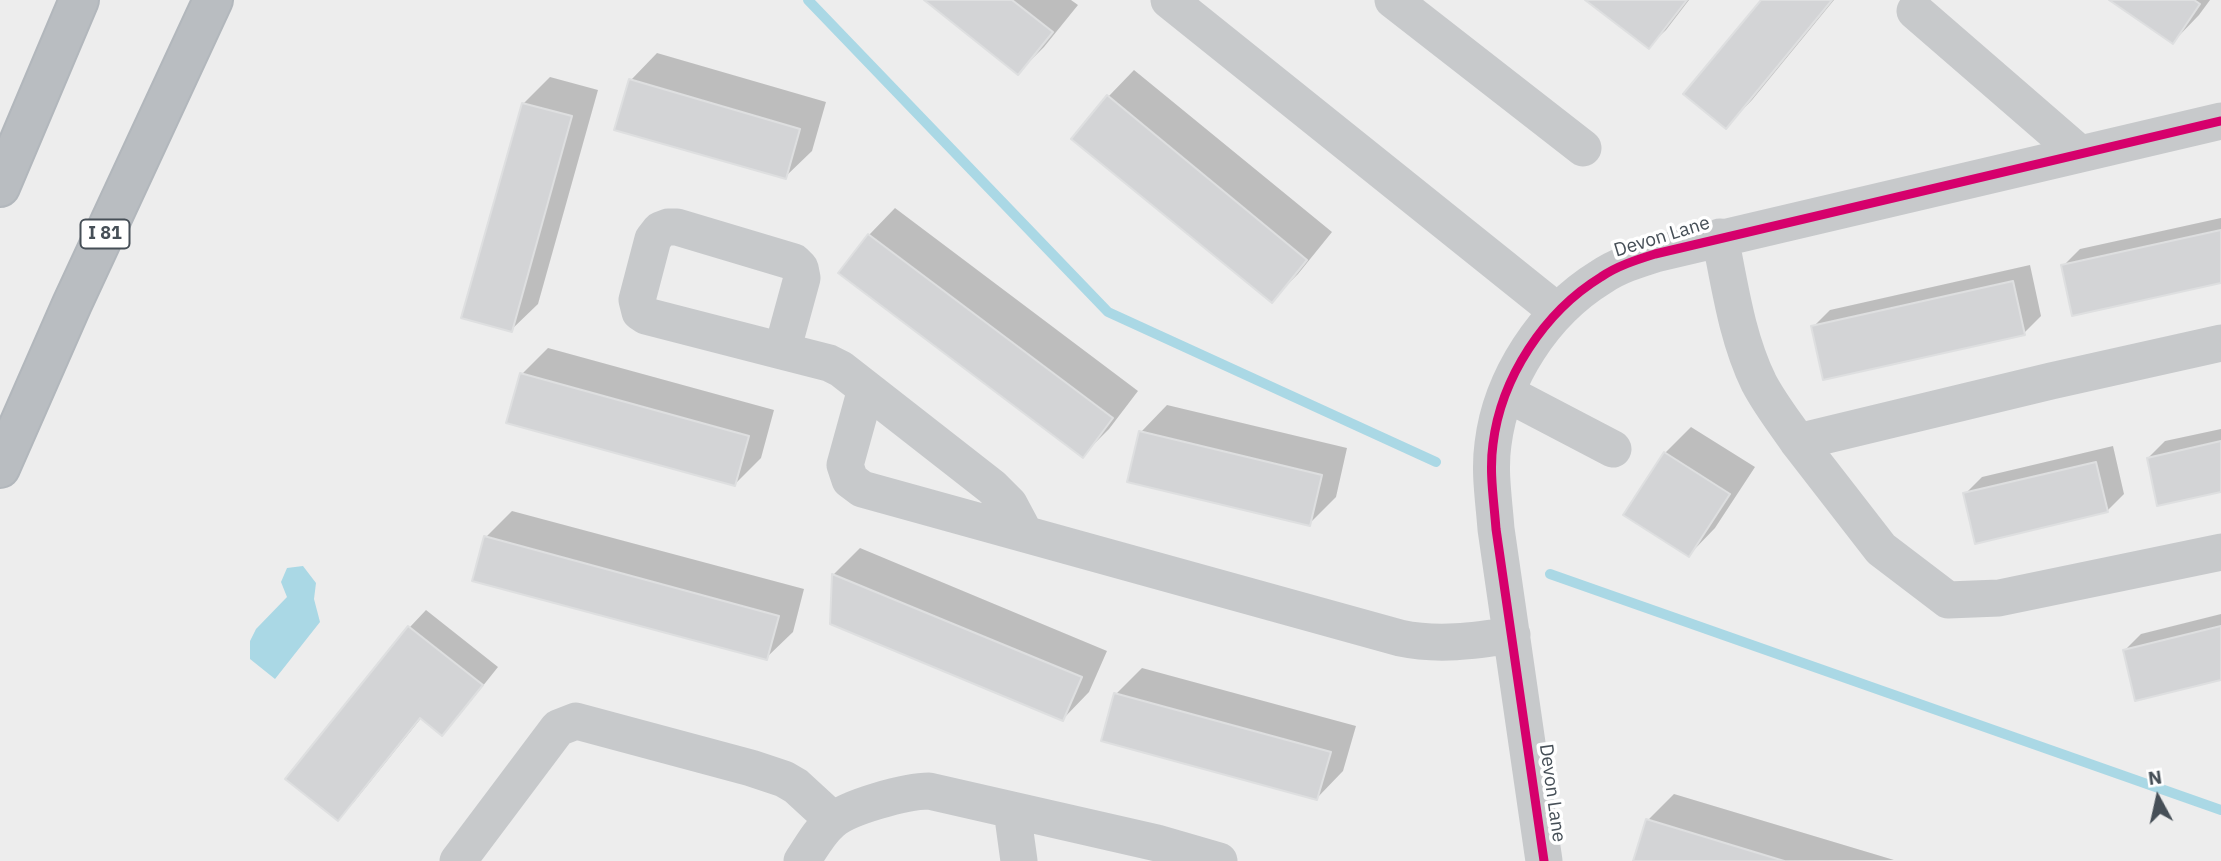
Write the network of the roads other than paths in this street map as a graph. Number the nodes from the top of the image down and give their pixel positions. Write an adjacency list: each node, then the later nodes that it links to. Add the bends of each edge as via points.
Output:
1 (79, 0): 9 (highway)
2 (213, 0): 18 (highway, I 81)
3 (1169, 0): 11 (street)
4 (1393, 0): 7 (street)
5 (1916, 11): 8 (street)
6 (2221, 121): 8 (street, Devon Lane)
7 (1583, 148)
8 (2080, 154): 10 (street, Devon Lane)
9 (0, 187)
10 (1720, 237): 11 (street, Devon Lane, via 1613,270); 16 (street, via 1748,357)
11 (1558, 312): 15 (street, Devon Lane, via 1536,339)
12 (2221, 342): 16 (street)
13 (782, 351): 13 (street, via 640,312 637,300 656,234 677,227 794,262 802,278); 14 (street, via 829,363)
14 (866, 389): 19 (street, via 992,487 1009,504); 19 (street, via 845,465 856,487)
15 (1506, 393): 17 (street); 21 (street, Devon Lane, via 1493,444 1492,474)
16 (1798, 442): 20 (street, via 1881,549 1948,600 1999,598)
17 (1613, 449)
18 (0, 468)
19 (1025, 534): 21 (street, via 1408,640 1461,643)
20 (2221, 552)
21 (1512, 635): 28 (street, Devon Lane)
22 (1012, 810): 23 (street, via 919,791 849,810); 26 (street); 27 (street)
23 (833, 820): 24 (street, via 785,779 576,721 558,728); 25 (street)
24 (458, 861)
25 (802, 861)
26 (1019, 861)
27 (1219, 861)
28 (1544, 861)

